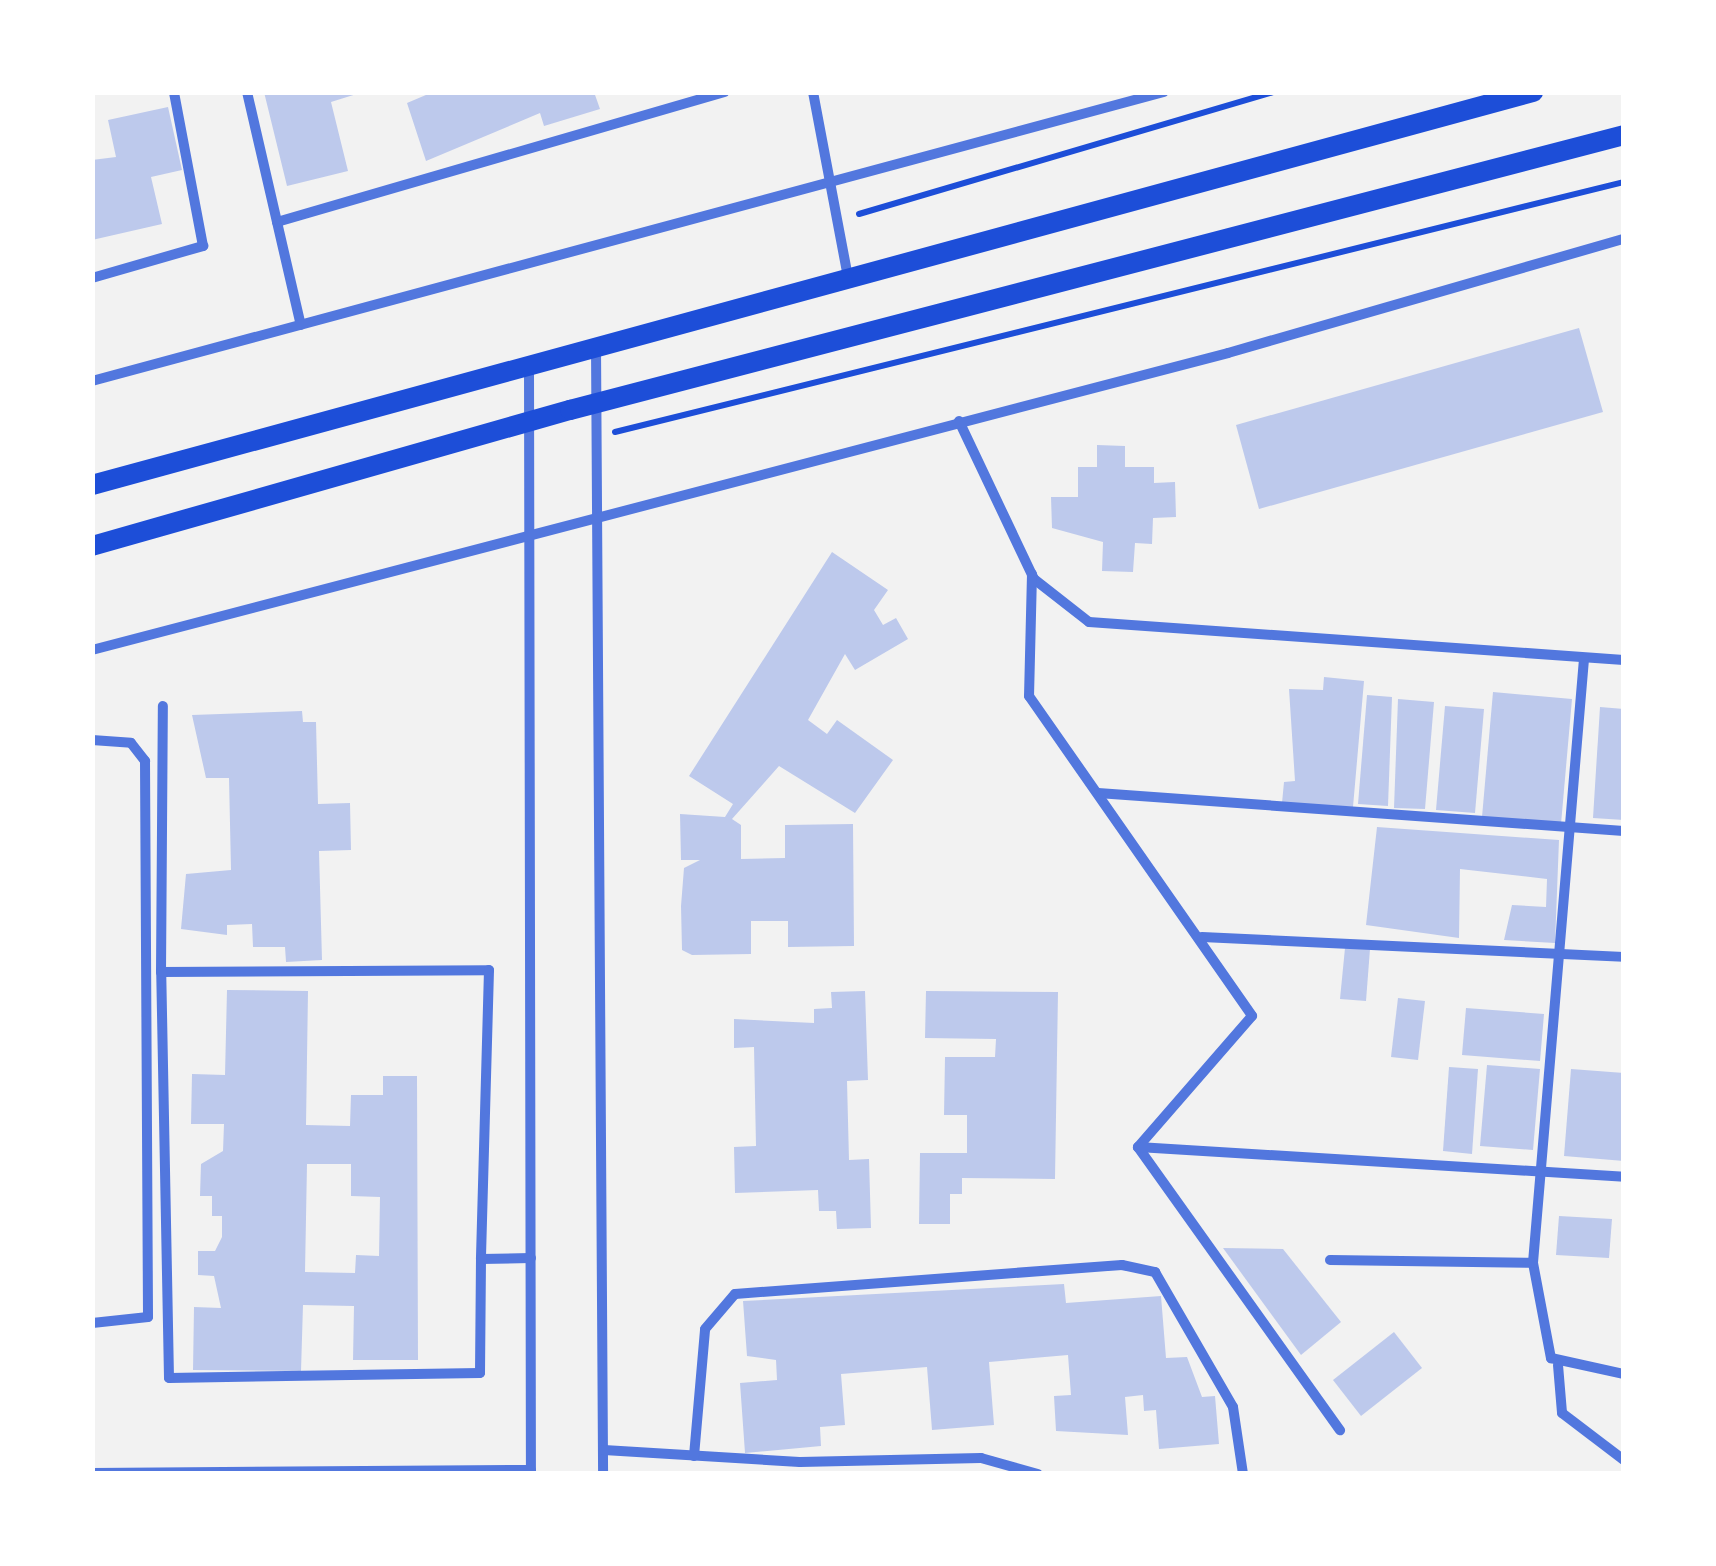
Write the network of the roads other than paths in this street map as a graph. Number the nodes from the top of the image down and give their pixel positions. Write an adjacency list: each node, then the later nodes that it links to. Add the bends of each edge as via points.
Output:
1 (174, 92): 11 (street, via 203,246)
2 (247, 92): 9 (street)
3 (724, 92): 9 (street)
4 (813, 92): 8 (street)
5 (1164, 92): 8 (street)
6 (1534, 92): 12 (main road)
7 (1624, 136): 17 (main road)
8 (832, 181): 12 (street); 13 (street)
9 (277, 222): 13 (street)
10 (1624, 238): 18 (street)
11 (92, 278)
12 (848, 278): 14 (main road)
13 (301, 325): 16 (street)
14 (596, 346): 15 (main road); 17 (street)
15 (529, 364): 19 (street); 20 (main road)
16 (92, 381)
17 (596, 404): 19 (main road); 21 (street)
18 (959, 420): 21 (street); 24 (street)
19 (532, 421): 22 (street); 23 (main road)
20 (92, 485)
21 (596, 511): 22 (street); 48 (street)
22 (534, 529): 25 (street); 40 (street)
23 (92, 546)
24 (1032, 574): 26 (street, via 1068,609 1119,628); 30 (street, via 1029,696)
25 (92, 650)
26 (1584, 659): 27 (street); 31 (street)
27 (1624, 660)
28 (163, 706): 36 (street)
29 (92, 740): 44 (street, via 131,743 145,761 148,1277 148,1317)
30 (1098, 793): 31 (street); 33 (street)
31 (1573, 830): 32 (street); 34 (street)
32 (1624, 830)
33 (1202, 938): 34 (street); 37 (street, via 1252,1019)
34 (1566, 953): 35 (street); 38 (street)
35 (1624, 957)
36 (161, 972): 41 (street, via 488,970); 41 (street, via 169,1378 480,1373)
37 (1138, 1146): 38 (street); 47 (street)
38 (1541, 1172): 39 (street); 43 (street)
39 (1624, 1177)
40 (531, 1258): 41 (street); 51 (street)
41 (481, 1259)
42 (1330, 1260): 43 (street)
43 (1533, 1262): 45 (street)
44 (92, 1323)
45 (1558, 1365): 46 (street); 50 (street, via 1562,1414)
46 (1624, 1374)
47 (1340, 1430)
48 (604, 1450): 49 (street); 53 (street)
49 (694, 1456): 54 (street, via 982,1458); 55 (street, via 705,1329 735,1294 1122,1265 1155,1272 1165,1289 1233,1408)
50 (1624, 1460)
51 (531, 1472): 52 (street)
52 (92, 1473)
53 (603, 1474)
54 (1038, 1474)
55 (1243, 1474)

